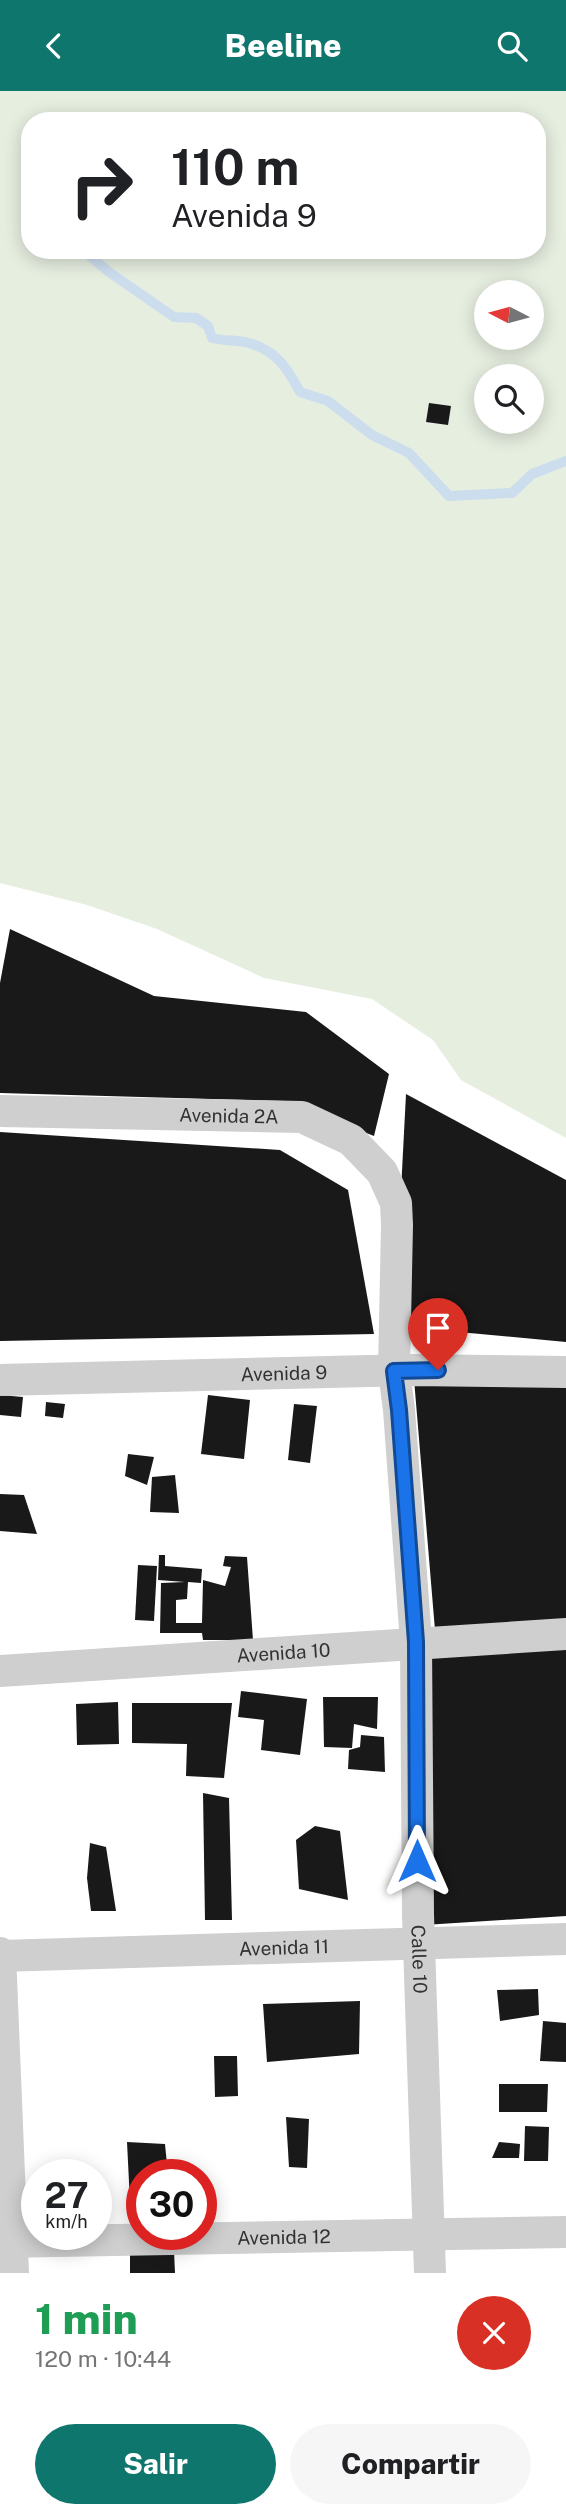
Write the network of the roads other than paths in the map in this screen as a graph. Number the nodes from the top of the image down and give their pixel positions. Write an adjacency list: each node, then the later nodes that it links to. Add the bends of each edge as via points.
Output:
1 (0, 1111): 2 (street, Avenida 2A, via 302,1117 351,1140 382,1172 396,1203)
2 (397, 1226): 3 (street, Calle 10)
3 (394, 1371): 4 (street, Avenida 9); 5 (street, Avenida 9); 7 (street, Calle 10)
4 (566, 1372)
5 (0, 1380)
6 (566, 1634): 7 (street, Avenida 10)
7 (416, 1642): 8 (street, Avenida 10); 10 (street, Calle 10)
8 (0, 1671)
9 (566, 1939): 10 (street, Avenida 11)
10 (419, 1943): 11 (street, Avenida 11); 13 (street, Calle 10)
11 (0, 1954): 14 (street)
12 (566, 2232): 13 (street, Avenida 12)
13 (429, 2234): 14 (street, Avenida 12); 16 (street, Calle 10)
14 (6, 2242): 15 (street)
15 (13, 2273)
16 (430, 2273)

